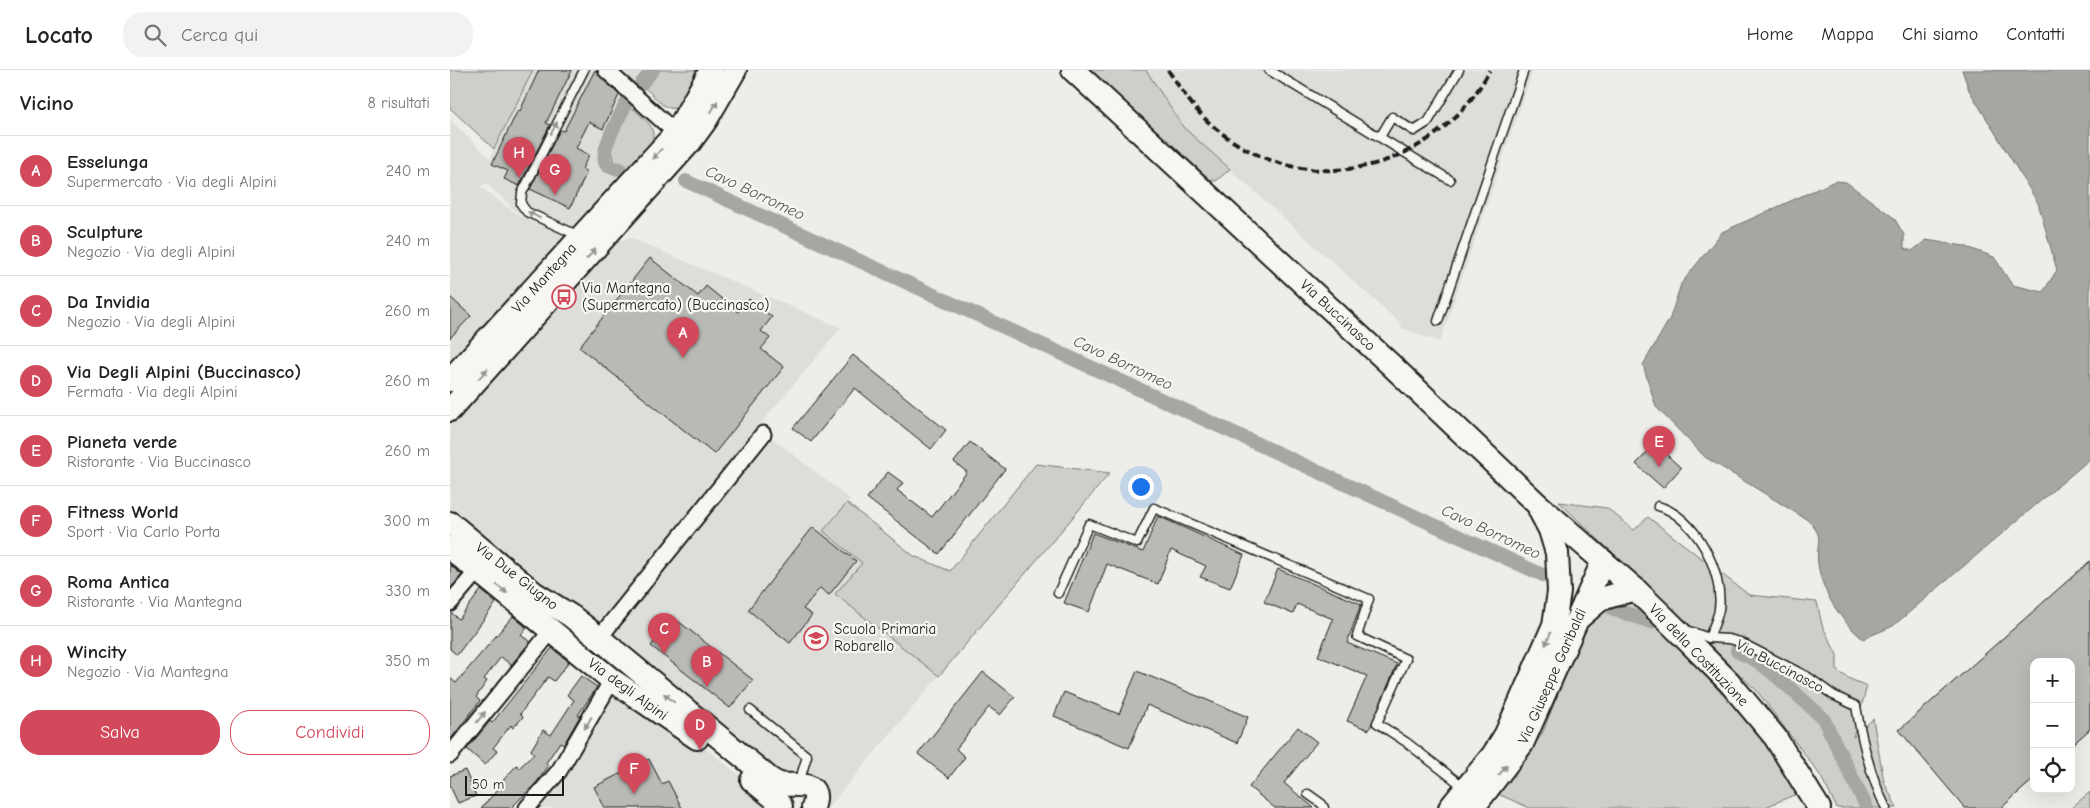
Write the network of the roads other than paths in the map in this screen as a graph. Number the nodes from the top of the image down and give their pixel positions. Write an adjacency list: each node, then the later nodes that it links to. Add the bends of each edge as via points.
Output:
1 (584, 70): 12 (lane, one-way to 1, via 527,212 521,204 522,193)
2 (606, 70): 9 (street)
3 (711, 70): 9 (street)
4 (735, 70): 15 (street, one-way to 4, via 660,177 706,120)
5 (1073, 70): 17 (street, Via Buccinasco)
6 (1268, 70): 10 (lane)
7 (1459, 70): 10 (lane, via 1428,122 1421,128 1414,131 1392,117)
8 (1524, 70): 13 (lane)
9 (676, 133): 12 (street, Via Mantegna, one-way to 12)
10 (1380, 137): 11 (lane)
11 (1450, 180)
12 (581, 237): 14 (street, Via Mantegna)
13 (1438, 321)
14 (450, 380)
15 (450, 410)
16 (763, 434): 30 (street, Via degli Alpini)
17 (1535, 502): 21 (street, Via Buccinasco); 24 (street, via 1550,530 1557,553)
18 (1658, 506): 31 (lane, via 1688,525 1708,558 1718,590 1719,609)
19 (450, 523): 30 (street, Via Due Giugno, via 534,593)
20 (450, 548): 22 (street, Via Due Giugno)
21 (1597, 555): 23 (street, Via della Costituzione); 24 (street, via 1576,557 1569,565); 27 (street, Via Giuseppe Garibaldi)
22 (478, 570): 26 (street); 29 (street, Via Due Giugno, one-way to 29)
23 (1634, 589): 27 (street, via 1602,599); 28 (street, Via della Costituzione)
24 (1559, 592): 38 (street, Via Giuseppe Garibaldi, one-way to 38, via 1554,625 1515,716)
25 (1058, 593): 38 (lane, via 1089,524 1137,543 1154,508 1369,599 1357,636 1406,659 1377,723 1406,742)
26 (450, 603)
27 (1578, 619): 38 (street, Via Giuseppe Garibaldi, one-way to 27, via 1522,744)
28 (1673, 626): 31 (lane, Via Buccinasco); 44 (street, Via della Costituzione, via 1729,682 1775,737)
29 (552, 630): 32 (street, Via Due Giugno); 35 (street, one-way to 29)
30 (592, 633): 36 (street, Via degli Alpini, one-way to 30, via 780,784 770,779)
31 (1709, 638): 45 (lane, Via Buccinasco, via 1740,642 1856,706 1863,744)
32 (571, 645): 33 (street, Via degli Alpini)
33 (612, 680): 40 (street, Via degli Alpini, via 693,735); 41 (street, one-way to 41, via 559,771)
34 (750, 710): 36 (lane, via 807,756)
35 (450, 755)
36 (796, 783): 39 (street, via 804,784 812,792); 40 (street, via 781,794)
37 (1308, 794): 42 (lane)
38 (1469, 798): 43 (street, Via Giuseppe Garibaldi)
39 (815, 806)
40 (781, 807)
41 (527, 808)
42 (1324, 808)
43 (1450, 808)
44 (1819, 808)
45 (1886, 808)

